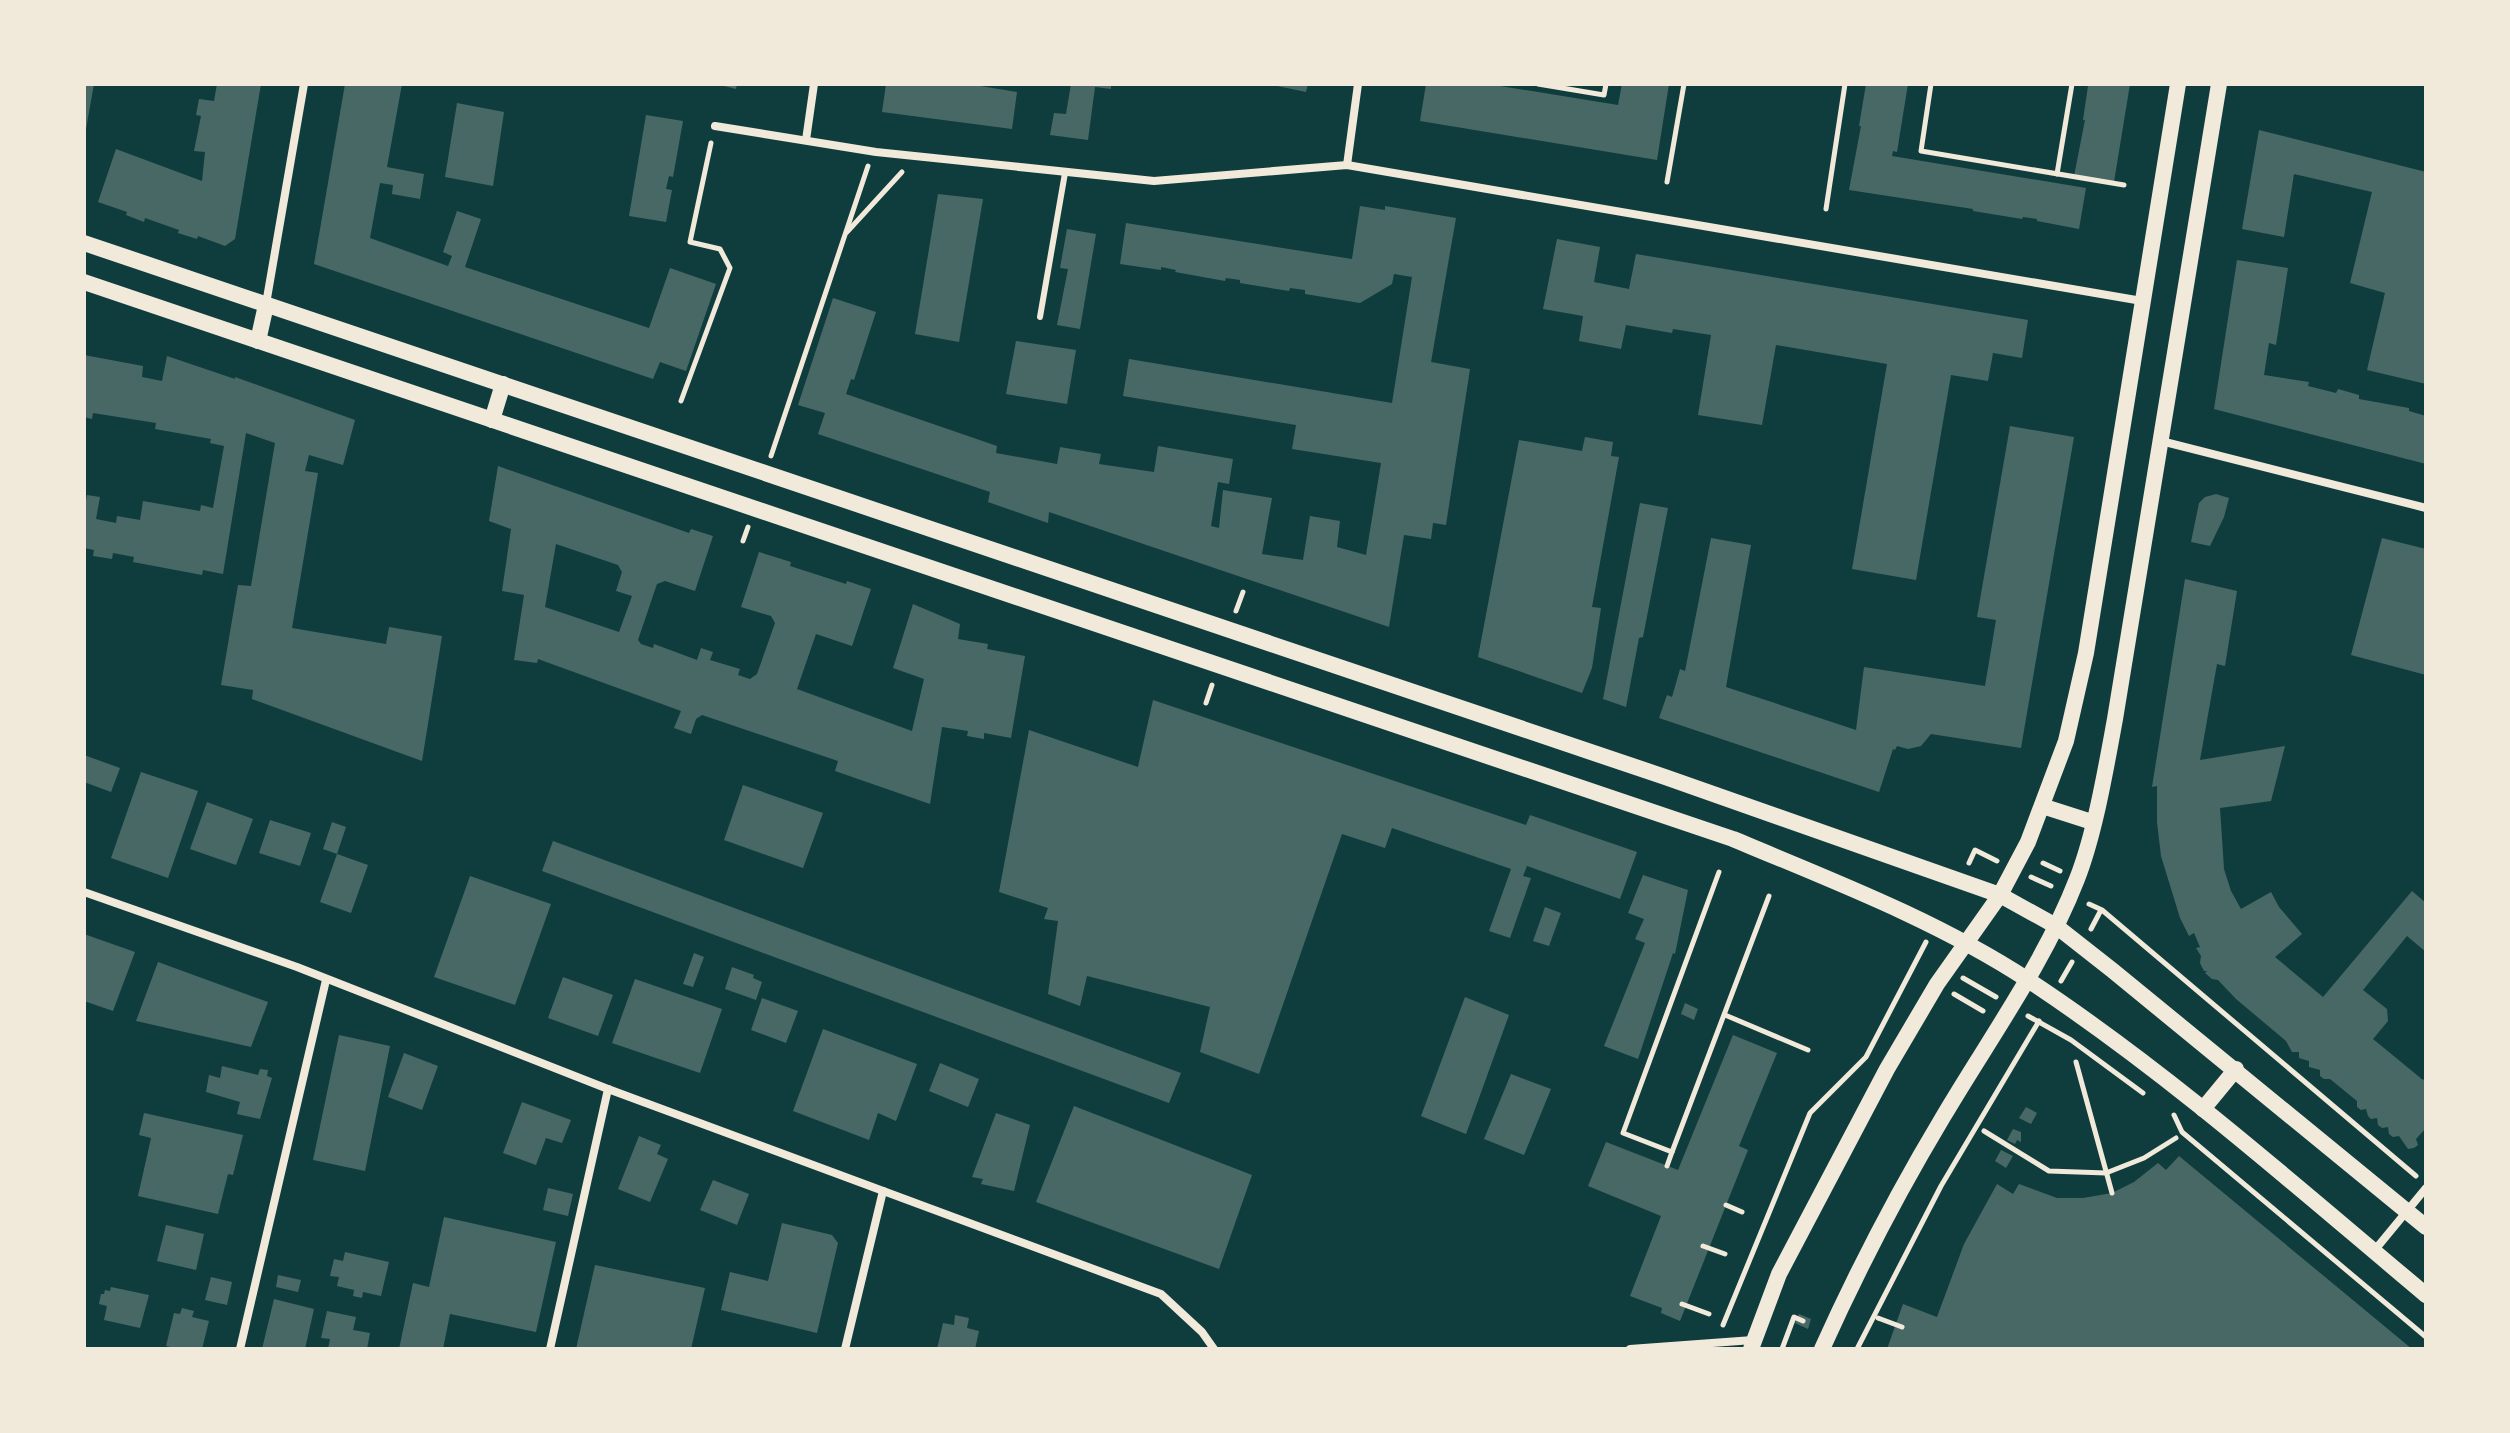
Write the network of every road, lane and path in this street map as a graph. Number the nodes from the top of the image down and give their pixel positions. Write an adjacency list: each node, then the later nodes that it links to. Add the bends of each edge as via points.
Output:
1 (304, 84): 26 (street)
2 (814, 84): 13 (street)
3 (1358, 84): 15 (street)
4 (1538, 84): 5 (path, via 1604,95)
5 (1606, 84)
6 (1684, 84): 19 (path)
7 (1845, 84): 21 (path)
8 (1931, 84): 18 (path, via 1921,151)
9 (2072, 84): 18 (path)
10 (2178, 84): 25 (main road)
11 (2219, 84): 33 (main road)
12 (715, 126): 13 (street); 30 (path, via 690,242 720,249 730,268)
13 (806, 140): 14 (street)
14 (874, 151): 17 (street); 22 (path)
15 (1347, 165): 17 (street, via 1154,181); 25 (street)
16 (903, 171): 22 (path)
17 (1065, 173): 27 (lane)
18 (2057, 174): 20 (path)
19 (1667, 182)
20 (2124, 185)
21 (1826, 209)
22 (845, 234): 32 (path)
23 (84, 243): 26 (main road)
24 (84, 282): 28 (main road)
25 (2142, 301): 35 (main road, via 2086,653 2073,713)
26 (266, 305): 28 (main road); 29 (main road)
27 (1040, 317)
28 (258, 341): 31 (main road)
29 (503, 384): 31 (main road); 41 (main road)
30 (681, 401)
31 (492, 420): 46 (main road, via 1733,839)
32 (778, 434)
33 (2161, 441): 34 (street); 36 (main road)
34 (2426, 508)
35 (2042, 806): 36 (main road); 41 (main road)
36 (2092, 822): 44 (main road, via 2077,879)
37 (2043, 863): 39 (path)
38 (1719, 872): 66 (path, via 1623,1133)
39 (2061, 872)
40 (84, 892): 50 (street)
41 (2000, 895): 44 (main road); 46 (main road)
42 (1769, 896): 55 (path)
43 (2102, 910): 47 (path)
44 (2056, 926): 47 (main road); 49 (main road)
45 (2130, 936): 68 (path)
46 (1965, 943): 48 (main road); 49 (main road)
47 (2081, 946): 52 (path); 59 (main road)
48 (1947, 969): 53 (path); 84 (path, via 1920,953 1866,1057 1810,1113); 88 (main road, via 1887,1069 1779,1274)
49 (2027, 979): 52 (main road); 53 (main road)
50 (326, 980): 60 (street); 89 (street)
51 (1950, 992): 54 (path)
52 (2052, 997): 56 (path); 63 (main road)
53 (2011, 1006): 56 (path); 95 (main road, via 1858,1268)
54 (1984, 1012)
55 (1725, 1015): 57 (path); 66 (path)
56 (2038, 1022): 61 (path); 96 (path, via 1941,1186)
57 (1808, 1050)
58 (2076, 1062): 69 (path)
59 (2236, 1069): 63 (main road); 74 (main road)
60 (608, 1089): 71 (street); 90 (street)
61 (2153, 1101)
62 (2165, 1109): 87 (path, via 2177,1118 2182,1132)
63 (2203, 1109): 78 (main road)
64 (1984, 1131): 69 (path, via 2049,1171)
65 (2176, 1138): 69 (path)
66 (1672, 1152): 67 (path)
67 (1667, 1166)
68 (2408, 1169)
69 (2106, 1173): 72 (path)
70 (2426, 1188): 74 (street)
71 (883, 1191): 91 (street); 92 (street, via 1161,1294)
72 (2112, 1193)
73 (1726, 1205): 75 (path)
74 (2407, 1211): 76 (main road); 78 (street)
75 (1742, 1212)
76 (2426, 1227)
77 (1703, 1246): 79 (path)
78 (2374, 1252): 80 (main road)
79 (1725, 1254)
80 (2426, 1295)
81 (1682, 1304): 82 (path)
82 (1709, 1314)
83 (1878, 1318): 86 (path)
84 (1725, 1320)
85 (1803, 1321): 94 (path, via 1794,1317)
86 (1902, 1327)
87 (2426, 1337)
88 (1752, 1345): 93 (street)
89 (240, 1349)
90 (550, 1349)
91 (845, 1349)
92 (1214, 1349)
93 (1630, 1349)
94 (1782, 1349)
95 (1822, 1349)
96 (1857, 1349)

